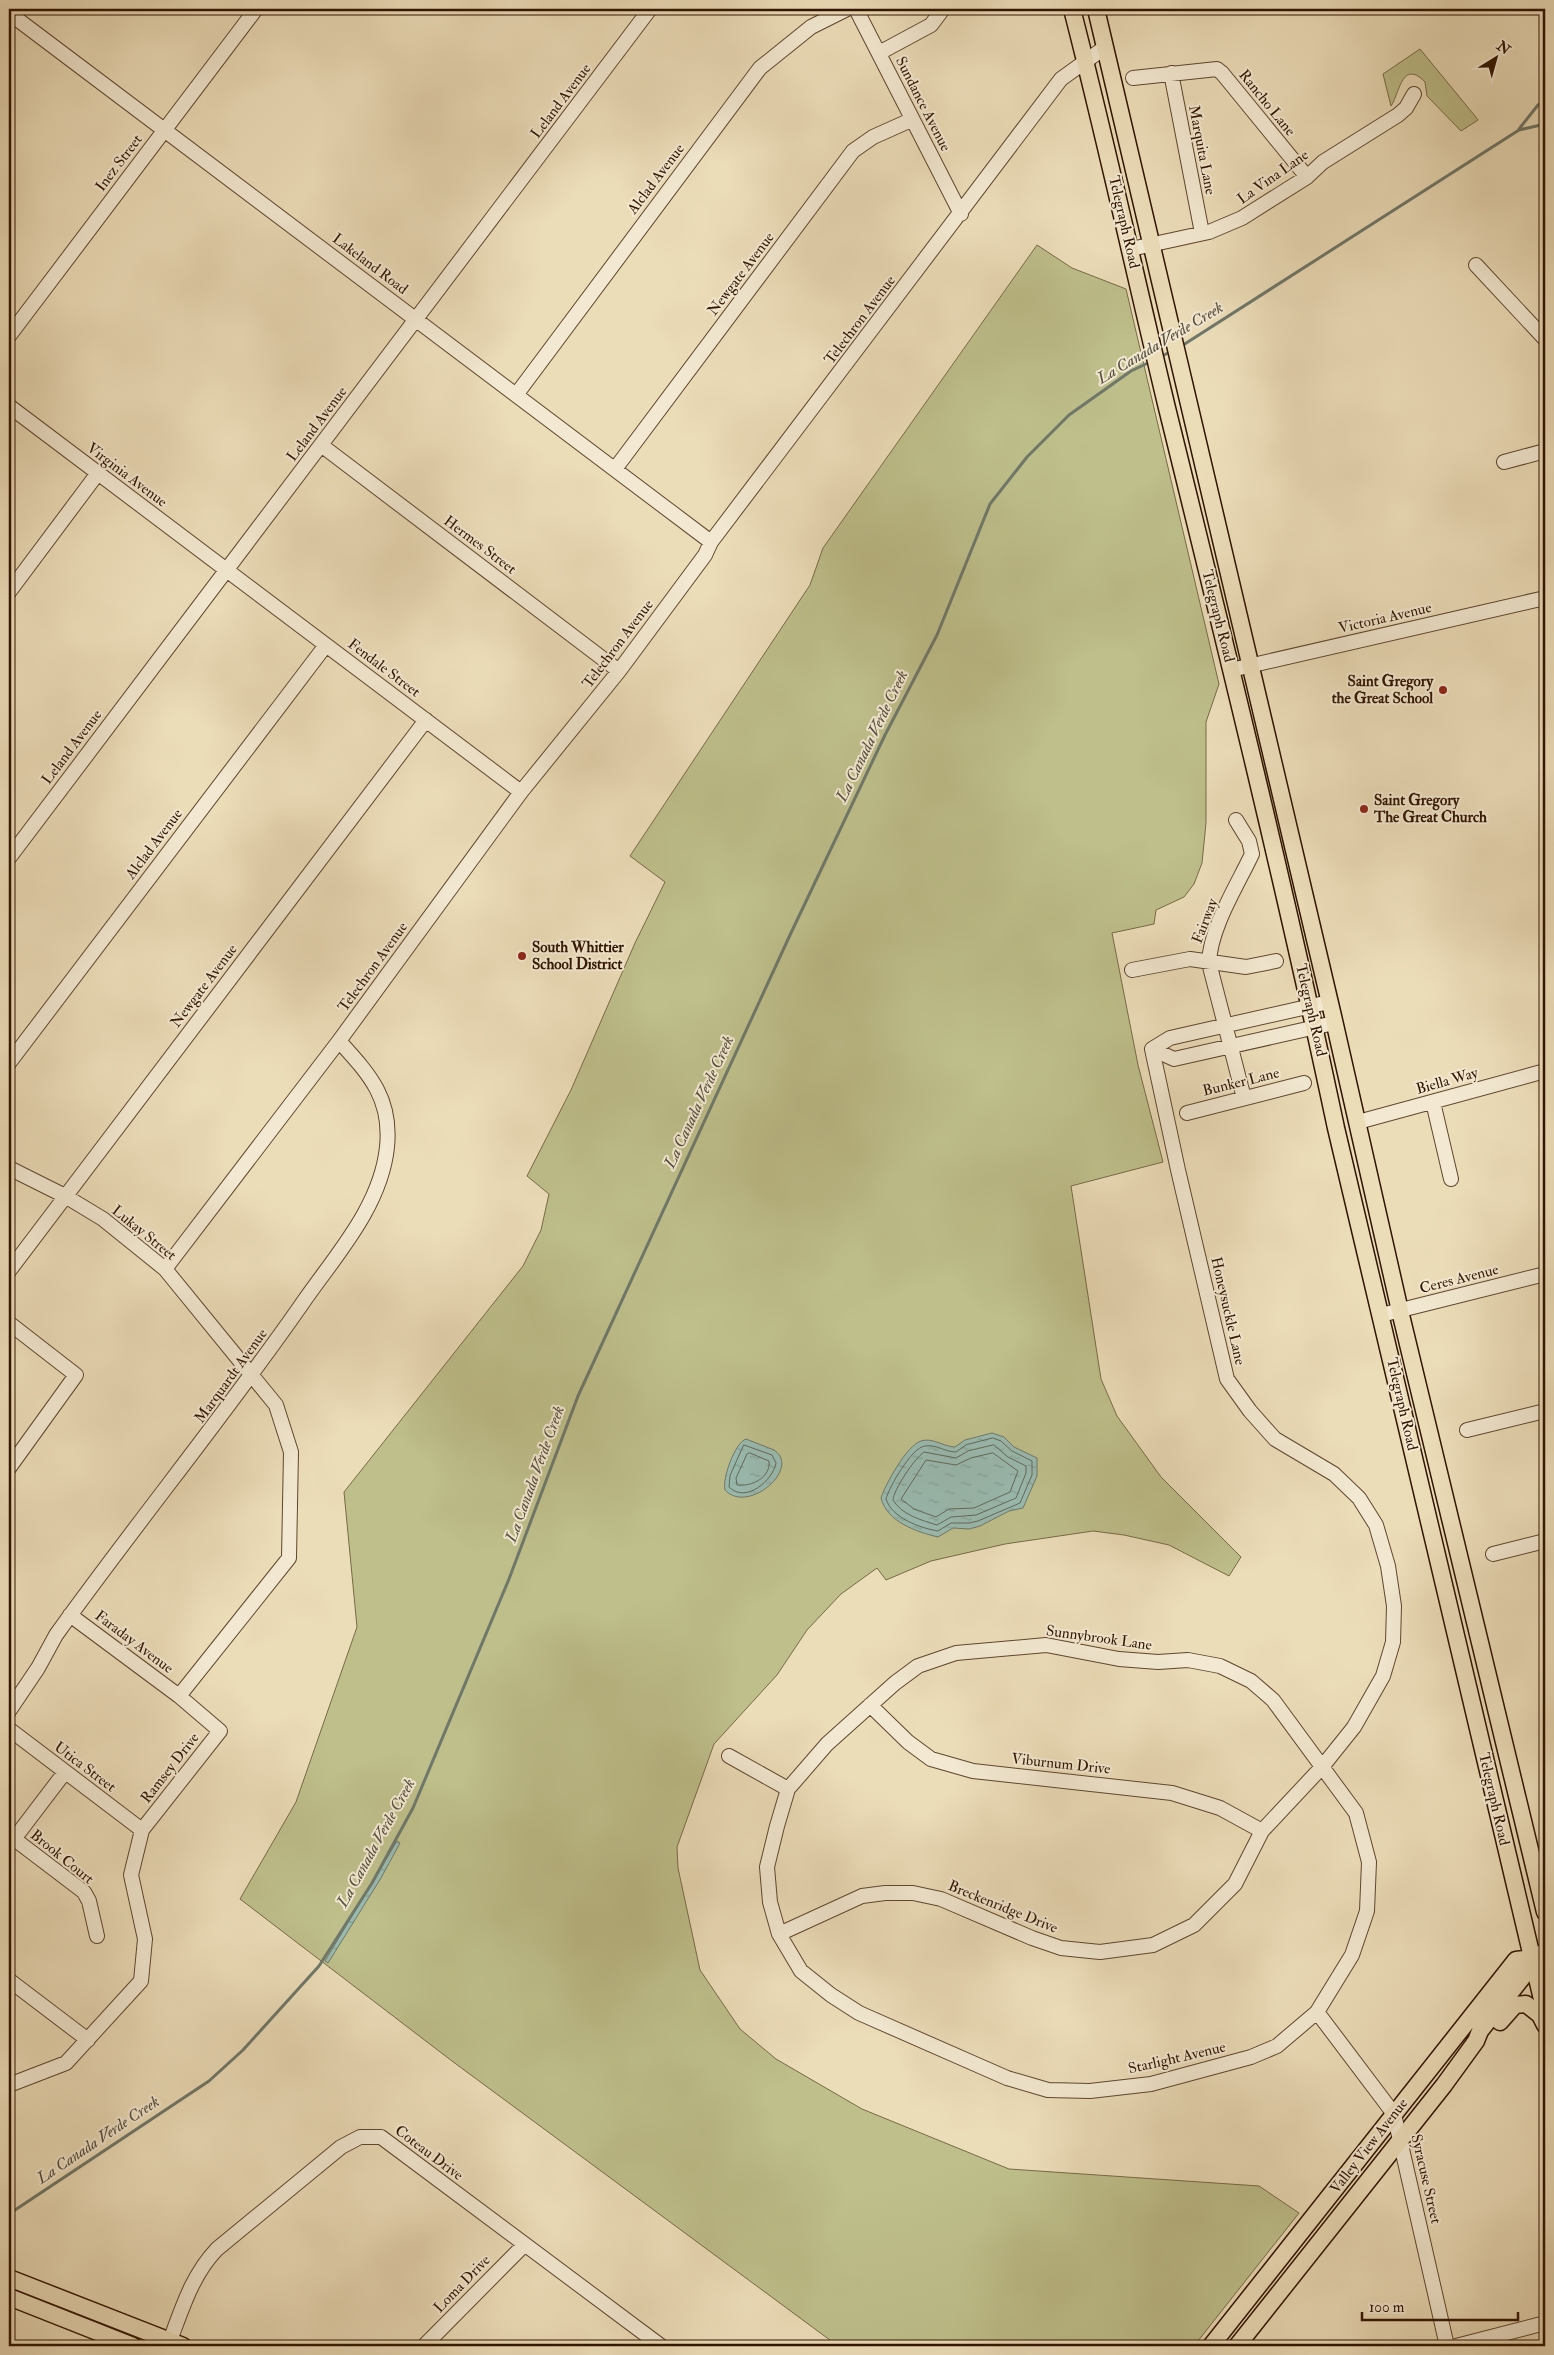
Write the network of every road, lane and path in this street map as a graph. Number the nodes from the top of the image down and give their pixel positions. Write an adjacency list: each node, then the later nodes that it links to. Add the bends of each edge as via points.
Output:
1 (256, 9): 16 (street, Inez Street)
2 (650, 9): 23 (street, Leland Avenue)
3 (847, 9): 26 (street, Alclad Avenue, via 811,26 760,68)
4 (856, 9): 10 (street, Sundance Avenue)
5 (943, 9): 10 (street, via 931,25)
6 (1072, 9): 11 (main road, Telegraph Road)
7 (1096, 9): 9 (main road, Telegraph Road)
8 (9, 12): 16 (street, Lakeland Road)
9 (1104, 48): 11 (street, Telechron Avenue); 20 (main road, Telegraph Road)
10 (879, 52): 15 (street, Sundance Avenue)
11 (1085, 61): 18 (street, Telechron Avenue, via 1061,80); 21 (main road, Telegraph Road)
12 (1171, 73): 13 (street, Rancho Lane); 17 (street, Rancho Lane, via 1217,69); 19 (street, Marquita Lane)
13 (1133, 78)
14 (1414, 94): 17 (street, La Vina Lane, via 1398,115 1323,162)
15 (911, 120): 18 (street, Sundance Avenue); 31 (street, Newgate Avenue, via 873,137 853,151)
16 (164, 130): 23 (street, Lakeland Road); 24 (street, Inez Street)
17 (1307, 177): 19 (street, La Vina Lane, via 1242,218)
18 (961, 214): 33 (street, Telechron Avenue)
19 (1202, 233): 20 (street, La Vina Lane)
20 (1151, 244): 21 (street, La Vina Lane); 38 (main road, Telegraph Road)
21 (1130, 249): 39 (main road, Telegraph Road)
22 (1476, 264): 25 (street)
23 (416, 319): 26 (street, Lakeland Road); 28 (street, Leland Avenue)
24 (9, 336)
25 (1545, 339)
26 (516, 394): 31 (street, Lakeland Road)
27 (9, 406): 32 (street, Virginia Avenue)
28 (321, 445): 34 (street, Leland Avenue); 40 (street, Hermes Street)
29 (1545, 451): 30 (street)
30 (1504, 462)
31 (614, 469): 33 (street, Lakeland Road)
32 (98, 473): 34 (street, Virginia Avenue); 35 (street)
33 (711, 542): 40 (street, Telechron Avenue, via 705,555)
34 (226, 570): 37 (street, Fendale Street); 44 (street, Leland Avenue)
35 (9, 592)
36 (1545, 598): 38 (street, Victoria Avenue)
37 (326, 645): 41 (street, Fendale Street); 56 (street, Alclad Avenue)
38 (1250, 666): 39 (street, Victoria Avenue); 48 (main road, Telegraph Road)
39 (1231, 670): 49 (main road, Telegraph Road)
40 (619, 671): 42 (street, Telechron Avenue)
41 (426, 720): 42 (street, Fendale Street); 65 (street, Newgate Avenue)
42 (521, 792): 53 (street, Telechron Avenue)
43 (1236, 820): 46 (street, Fairway, via 1249,841 1252,854 1215,932)
44 (9, 858)
45 (1276, 961): 46 (street, via 1246,967)
46 (1209, 962): 47 (street, via 1190,959); 51 (street, Fairway)
47 (1132, 970)
48 (1329, 1002): 49 (street); 50 (main road, Telegraph Road)
49 (1309, 1005): 51 (street); 52 (main road, Telegraph Road)
50 (1334, 1023): 52 (street); 62 (main road, Telegraph Road)
51 (1226, 1025): 54 (street, Fairway); 55 (street, via 1170,1038)
52 (1315, 1027): 54 (street); 70 (main road, Telegraph Road)
53 (339, 1041): 66 (street, Telechron Avenue); 72 (street, Marquardt Avenue, via 371,1076 385,1107 387,1146 378,1181 362,1218)
54 (1231, 1046): 55 (street, via 1174,1059); 59 (street, Fairway)
55 (1152, 1049): 84 (street, Honeysuckle Lane, via 1227,1379 1275,1439 1334,1474 1359,1498 1376,1525 1388,1566 1394,1606 1393,1642 1383,1676 1354,1727)
56 (9, 1063)
57 (1545, 1071): 60 (street, Biella Way)
58 (1304, 1083): 59 (street, Bunker Lane)
59 (1244, 1098): 61 (street, Bunker Lane)
60 (1433, 1102): 62 (street, Biella Way); 64 (street)
61 (1186, 1113)
62 (1358, 1122): 69 (main road, Telegraph Road)
63 (9, 1168): 65 (street, Lukay Street)
64 (1451, 1179)
65 (65, 1196): 66 (street, Lukay Street, via 103,1219); 67 (street, Newgate Avenue)
66 (165, 1269): 72 (street, Lukay Street)
67 (9, 1271)
68 (1545, 1274): 69 (street, Ceres Avenue)
69 (1400, 1311): 70 (street, Ceres Avenue); 90 (main road, Telegraph Road)
70 (1381, 1315): 93 (main road, Telegraph Road, via 1506,1852)
71 (9, 1323): 75 (street, via 76,1375)
72 (252, 1376): 78 (street, Marquardt Avenue); 79 (street, via 276,1405 291,1452 289,1558)
73 (1545, 1411): 74 (street)
74 (1467, 1430)
75 (9, 1468)
76 (1545, 1541): 77 (street)
77 (1493, 1554)
78 (70, 1615): 79 (street, Faraday Avenue); 81 (street, Marquardt Avenue)
79 (179, 1696): 87 (street, Ramsey Drive, via 220,1731)
80 (870, 1705): 84 (street, Sunnybrook Lane, via 918,1666 956,1654 1046,1645 1119,1659 1188,1660 1220,1666 1252,1680 1273,1700); 86 (street, Sunnybrook Lane, via 828,1744); 88 (street, Viburnum Drive, via 908,1742 931,1759 973,1771 1172,1793 1220,1808)
81 (9, 1711)
82 (9, 1729): 85 (street, Utica Street)
83 (728, 1756): 86 (street)
84 (1322, 1767): 88 (street, Breckenridge Drive); 95 (street, Starlight Avenue, via 1356,1813 1369,1862 1367,1911 1352,1955)
85 (64, 1772): 87 (street, Utica Street); 89 (street)
86 (788, 1789): 91 (street, Sunnybrook Lane, via 767,1867 770,1902)
87 (142, 1830): 98 (street, Ramsey Drive, via 131,1875 145,1939 141,1981)
88 (1262, 1831): 91 (street, Breckenridge Drive, via 1235,1884 1194,1924 1153,1945 1100,1952 1061,1948 941,1899 913,1893 862,1896)
89 (12, 1837): 92 (street, Brook Court, via 84,1892)
90 (1545, 1912)
91 (779, 1934): 95 (street, Starlight Avenue, via 801,1971 859,2013 1007,2078 1048,2090 1090,2091 1151,2084 1251,2057 1277,2046)
92 (97, 1936)
93 (1539, 1955): 96 (main road, Telegraph Road); 99 (main road, Valley View Avenue, via 1480,2031); 101 (main road, Valley View Avenue, via 1516,1960)
94 (9, 1980): 98 (street)
95 (1317, 2012): 101 (street, Syracuse Street)
96 (1545, 2012)
97 (1545, 2025): 99 (main road, via 1529,2005 1516,2005 1487,2038)
98 (88, 2040): 100 (street, Ramsey Drive, via 66,2062)
99 (1476, 2041): 102 (main road, Valley View Avenue)
100 (9, 2085)
101 (1394, 2114): 102 (street, Syracuse Street); 111 (main road, Valley View Avenue)
102 (1401, 2139): 112 (main road, Valley View Avenue); 113 (street, Syracuse Street)
103 (524, 2244): 107 (street, Coteau Drive, via 381,2137 360,2137 341,2147 203,2263 194,2280); 109 (street, Loma Drive); 110 (street, Coteau Drive)
104 (9, 2278): 107 (main road)
105 (9, 2297): 108 (main road)
106 (1545, 2324): 114 (street)
107 (173, 2345)
108 (133, 2346)
109 (424, 2346)
110 (662, 2346)
111 (1211, 2346)
112 (1237, 2346)
113 (1447, 2346)
114 (1456, 2346)

